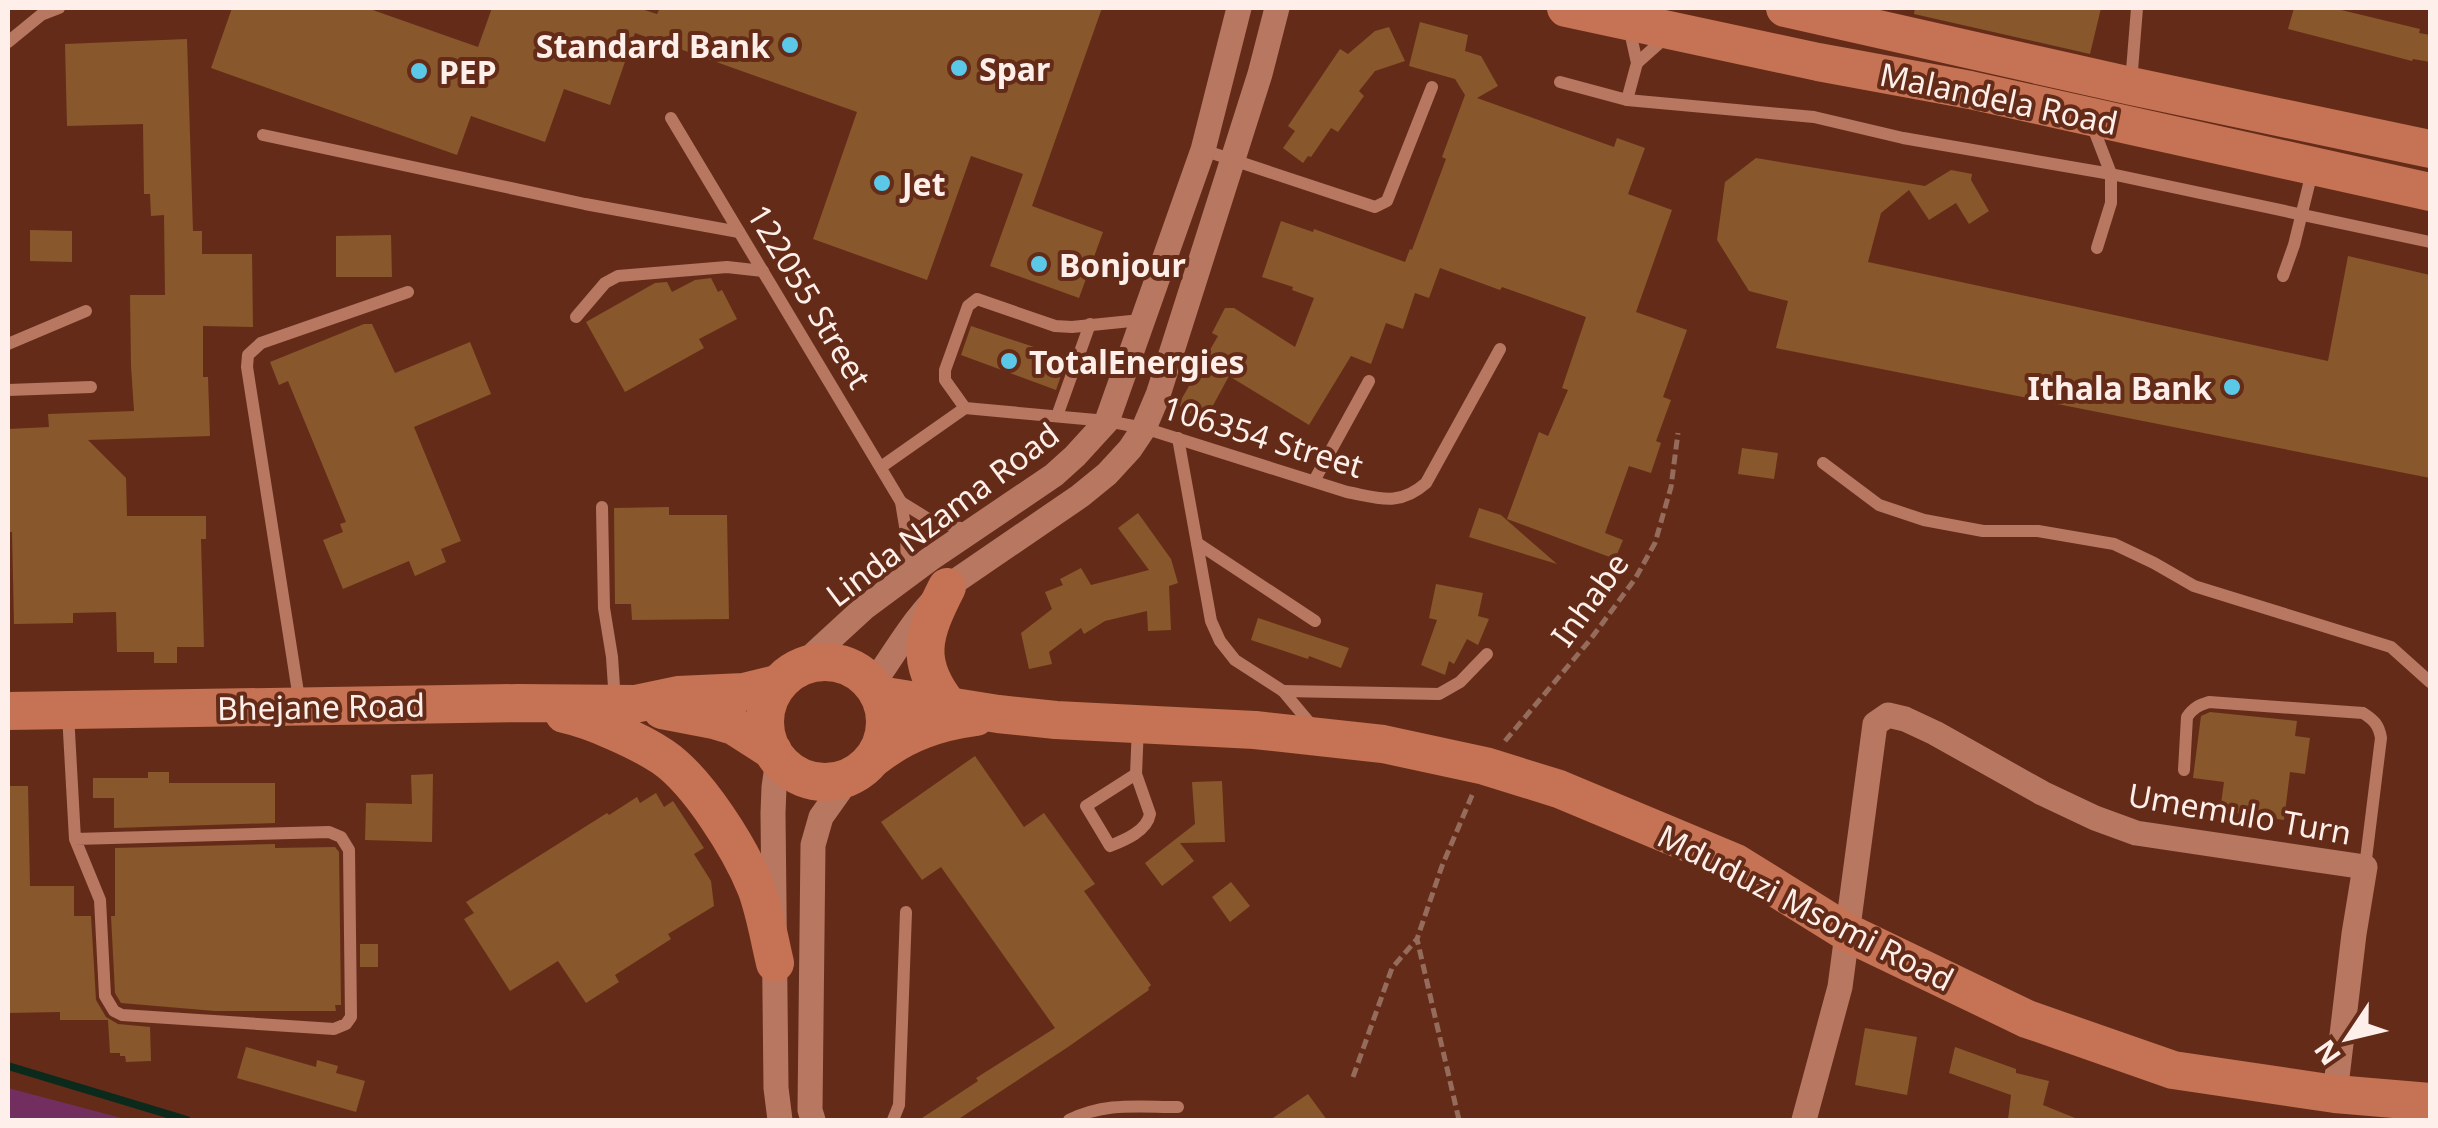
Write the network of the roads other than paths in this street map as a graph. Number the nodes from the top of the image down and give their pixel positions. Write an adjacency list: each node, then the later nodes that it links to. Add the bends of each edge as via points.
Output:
1 (59, 8): 9 (lane)
2 (1239, 8): 19 (street, Linda Nzama Road)
3 (1277, 8): 20 (street, Linda Nzama Road)
4 (1566, 8): 7 (street, Malandela Road)
5 (1786, 8): 12 (street, Malandela Road)
6 (2137, 8): 12 (lane)
7 (1628, 21): 8 (street, Malandela Road); 10 (lane)
8 (1673, 30): 10 (lane); 15 (street, Malandela Road)
9 (8, 42)
10 (1637, 63): 14 (lane)
11 (1560, 82): 14 (lane)
12 (2131, 86): 18 (street, Malandela Road)
13 (1432, 87): 20 (lane, via 1382,205)
14 (1627, 100): 22 (lane, via 1814,117)
15 (2089, 116): 21 (street, Malandela Road); 22 (lane)
16 (671, 118): 25 (lane, 122055 Street)
17 (263, 135): 25 (lane)
18 (2430, 149)
19 (1203, 150): 20 (lane); 30 (street, Linda Nzama Road)
20 (1233, 160): 32 (street, Linda Nzama Road)
21 (2314, 166): 23 (street, Malandela Road); 24 (lane)
22 (2111, 174): 24 (lane); 27 (lane, via 2111,203)
23 (2430, 192)
24 (2302, 213): 26 (lane); 29 (lane)
25 (739, 232): 28 (lane, 122055 Street)
26 (2430, 242)
27 (2097, 248)
28 (763, 271): 34 (lane, via 728,266 618,276); 48 (lane, 122055 Street)
29 (2283, 276)
30 (1152, 290): 32 (street); 35 (street, Linda Nzama Road)
31 (408, 292): 67 (lane, via 261,342 248,356)
32 (1188, 300): 45 (street, Linda Nzama Road)
33 (86, 311): 37 (lane)
34 (576, 317)
35 (1141, 320): 36 (lane); 44 (street, Linda Nzama Road)
36 (1090, 324): 42 (lane, via 1055,326 972,300 945,370); 43 (lane)
37 (8, 344)
38 (1500, 349): 49 (lane, 106354 Street, via 1414,494 1380,498)
39 (1369, 380): 49 (lane)
40 (92, 387): 41 (lane)
41 (8, 390)
42 (965, 408): 43 (lane, 106354 Street); 48 (lane)
43 (1057, 416): 44 (lane, 106354 Street)
44 (1106, 421): 45 (lane, 106354 Street); 50 (street, Linda Nzama Road, via 1054,475)
45 (1144, 428): 46 (lane, 106354 Street); 53 (street, Linda Nzama Road, via 1107,474)
46 (1178, 438): 49 (lane, 106354 Street); 55 (lane)
47 (1823, 464): 61 (lane, via 1879,506 1924,520 2114,544 2194,586 2391,647)
48 (881, 468): 51 (lane, 122055 Street)
49 (1314, 482)
50 (1017, 500): 53 (street); 54 (street, Linda Nzama Road)
51 (902, 502): 54 (lane, via 930,520); 56 (lane, 122055 Street)
52 (602, 507): 65 (lane, via 604,608)
53 (1034, 528): 57 (street, Linda Nzama Road)
54 (972, 531): 56 (street, Linda Nzama Road)
55 (1197, 544): 58 (lane); 63 (lane, via 1220,641 1235,660)
56 (908, 576): 60 (street, Linda Nzama Road)
57 (947, 587): 62 (street, Linda Nzama Road, via 916,618); 66 (street, via 924,650 934,687)
58 (1316, 621)
59 (1487, 654): 63 (lane, via 1439,694)
60 (790, 675): 62 (street, via 828,661 863,676); 65 (street, Bhejane Road, via 744,692); 73 (street, via 770,696 764,723)
61 (2430, 682)
62 (876, 690): 66 (street, Mduduzi Msomi Road); 74 (street, via 885,720 881,745)
63 (1283, 691): 72 (lane)
64 (518, 704): 65 (street, Bhejane Road); 67 (street, Bhejane Road); 81 (street, via 587,720 662,756 682,774 756,888)
65 (625, 704): 73 (street, Bhejane Road, via 734,726)
66 (949, 706): 70 (street, Mduduzi Msomi Road)
67 (300, 707): 68 (street, Bhejane Road)
68 (68, 710): 69 (street, Bhejane Road); 77 (lane)
69 (8, 711)
70 (998, 714): 71 (street, Mduduzi Msomi Road); 74 (street, Mduduzi Msomi Road, via 897,740)
71 (1138, 723): 72 (street, Mduduzi Msomi Road); 76 (lane)
72 (1322, 738): 80 (street, Mduduzi Msomi Road, via 1485,766 1574,795 1736,863)
73 (776, 756): 74 (street, via 789,772 812,782); 81 (street)
74 (862, 768): 86 (street, via 821,817 813,845)
75 (2184, 770): 78 (lane, via 2187,716 2201,704 2363,714 2374,720 2381,738)
76 (1136, 774): 76 (lane, via 1150,820 1110,846 1086,806)
77 (75, 839): 77 (lane, via 329,832 341,837 350,850 351,1017 334,1029 114,1011 105,996 100,900)
78 (2365, 867): 80 (street, Umemulo Turn, via 2136,833 1888,715 1875,724); 82 (street, Umemulo Turn)
79 (906, 912): 87 (lane, via 900,1105)
80 (1848, 933): 82 (street, Mduduzi Msomi Road, via 2027,1020 2173,1070); 89 (street)
81 (774, 963): 85 (street)
82 (2335, 1094): 83 (street, Mduduzi Msomi Road)
83 (2430, 1102)
84 (1178, 1107): 88 (lane, via 1090,1110)
85 (780, 1120)
86 (813, 1120)
87 (893, 1120)
88 (1069, 1120)
89 (1804, 1120)

